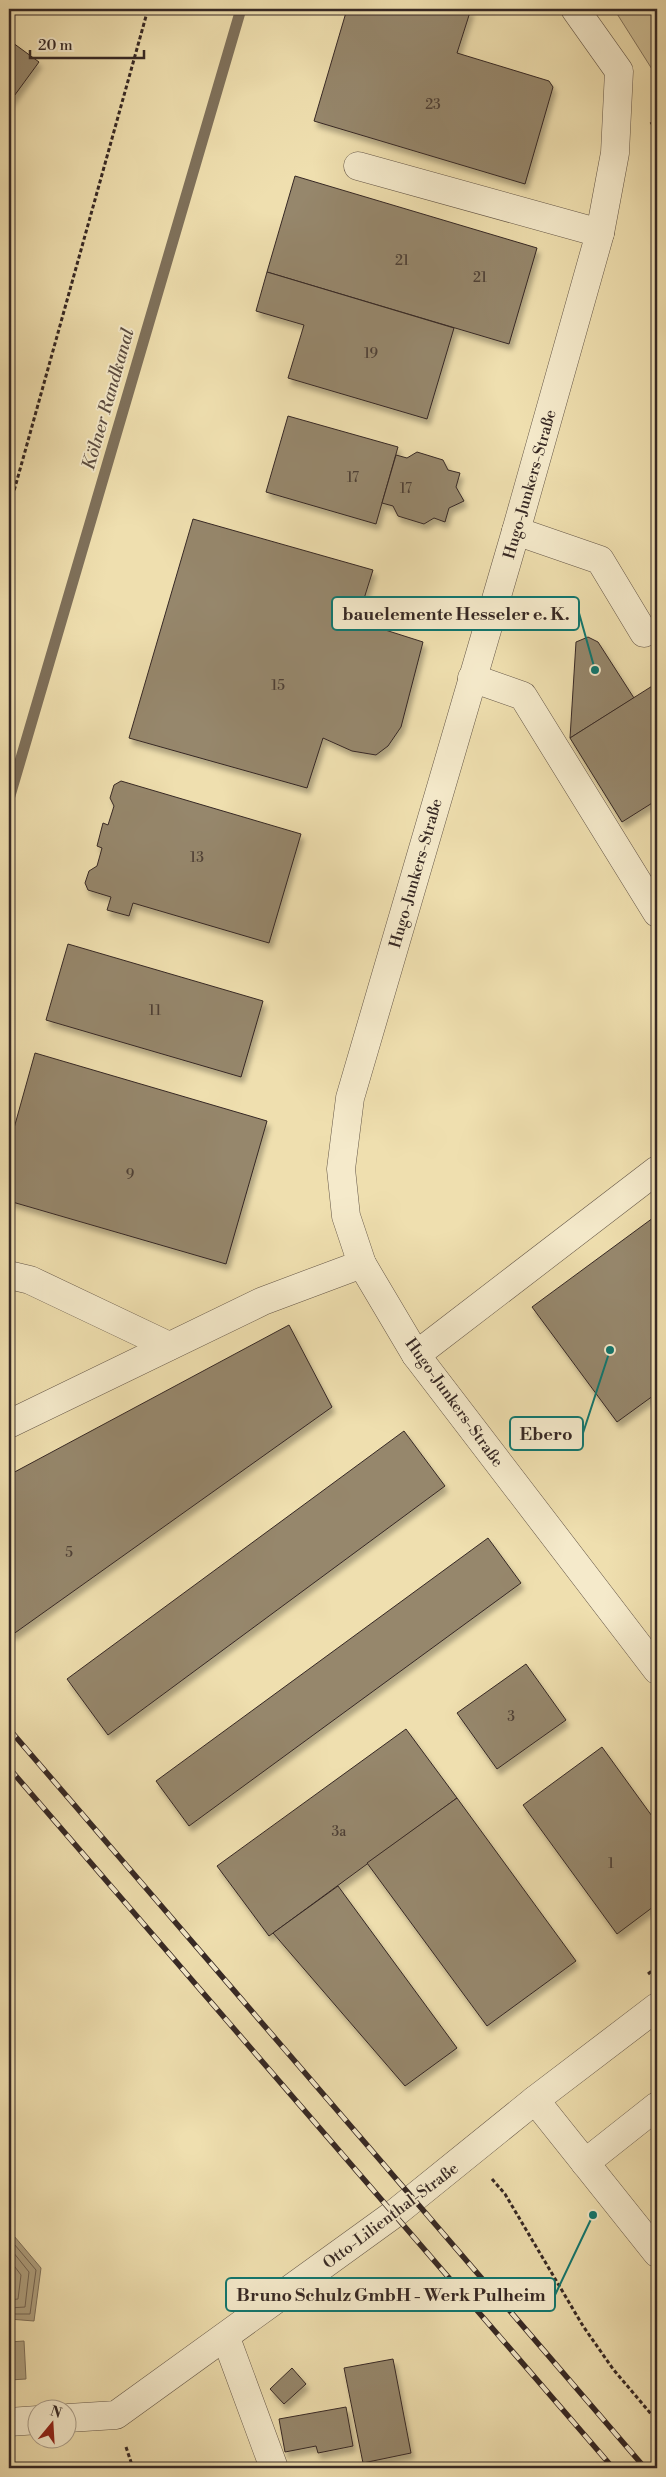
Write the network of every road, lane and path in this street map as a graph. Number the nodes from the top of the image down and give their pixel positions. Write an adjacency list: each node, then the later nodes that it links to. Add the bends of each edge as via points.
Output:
1 (148, 9): 5 (path)
2 (575, 9): 4 (street, Hugo-Junkers-Straße, via 619,71 614,153)
3 (358, 166): 4 (street)
4 (600, 233): 6 (street, Hugo-Junkers-Straße)
5 (9, 509)
6 (516, 531): 7 (street, via 600,560); 8 (street, Hugo-Junkers-Straße)
7 (644, 632)
8 (472, 678): 9 (street, via 523,696); 11 (street, Hugo-Junkers-Straße, via 350,1098 341,1169 346,1216)
9 (657, 913)
10 (657, 1170): 14 (street)
11 (362, 1264): 13 (street, via 263,1301); 14 (street, Hugo-Junkers-Straße)
12 (9, 1275): 13 (street, via 30,1280)
13 (169, 1346): 15 (street)
14 (416, 1355): 16 (street, Hugo-Junkers-Straße)
15 (9, 1424)
16 (657, 1670)
17 (657, 2007): 18 (street, Otto-Lilienthal-Straße)
18 (535, 2100): 20 (street, Otto-Lilienthal-Straße); 21 (street)
19 (657, 2106): 21 (street)
20 (470, 2154): 23 (street, Otto-Lilienthal-Straße); 26 (path, via 505,2194 554,2279 613,2369)
21 (585, 2163): 22 (street)
22 (657, 2253)
23 (226, 2338): 24 (street, Otto-Lilienthal-Straße, via 116,2415); 28 (street)
24 (78, 2417)
25 (28, 2421): 27 (street)
26 (657, 2421)
27 (9, 2422)
28 (274, 2468)

